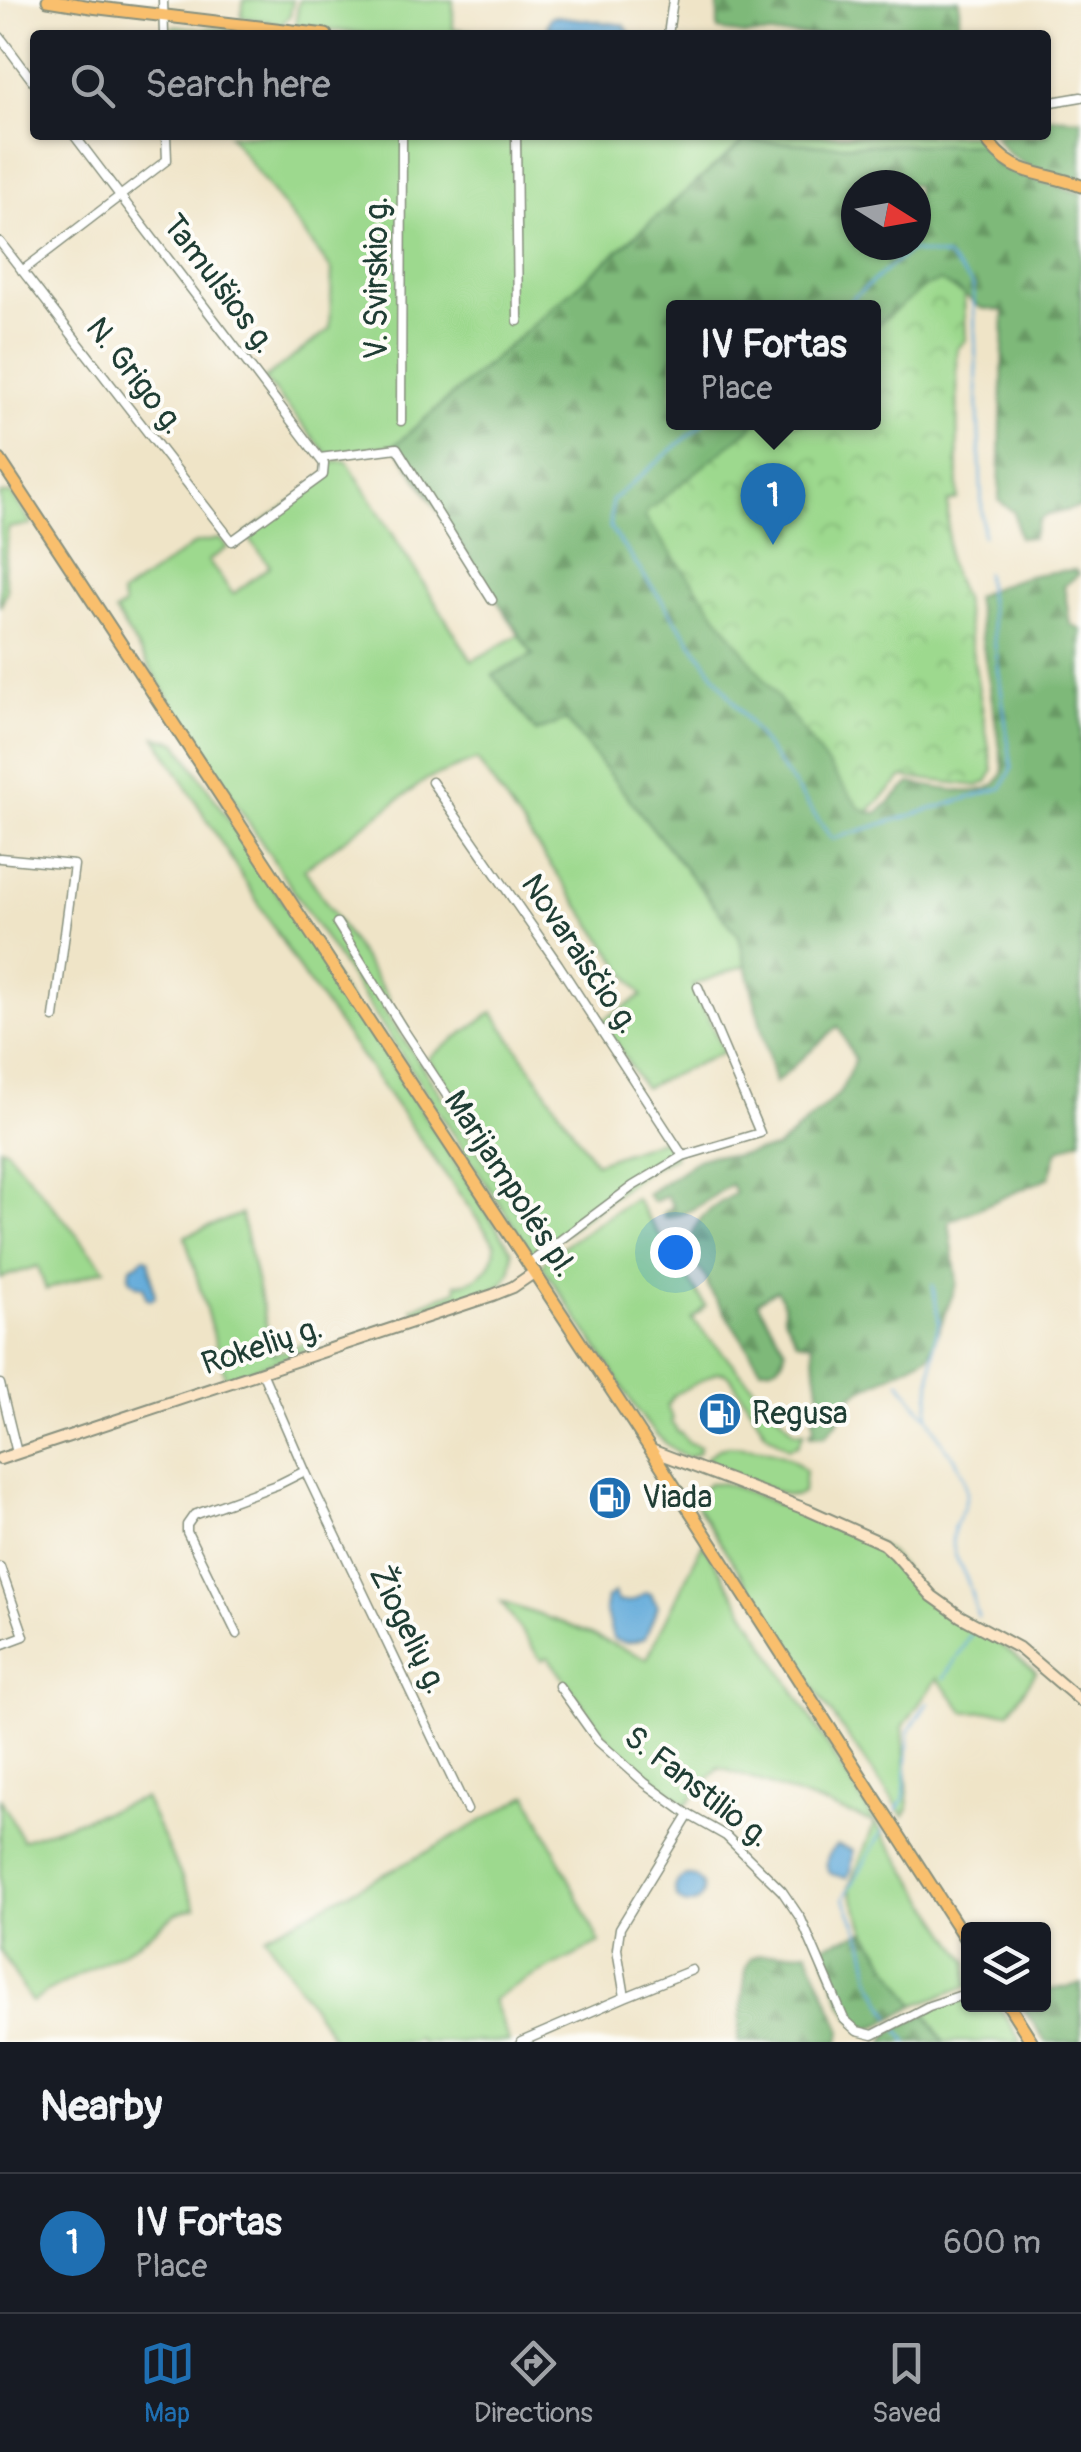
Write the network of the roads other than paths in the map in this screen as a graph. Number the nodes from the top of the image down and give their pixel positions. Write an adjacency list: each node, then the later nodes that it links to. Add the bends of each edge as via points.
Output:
1 (48, 0): 4 (main road)
2 (163, 0): 4 (street)
3 (673, 0): 7 (street)
4 (164, 16): 5 (street); 6 (main road)
5 (164, 30)
6 (283, 30)
7 (669, 30)
8 (0, 37): 9 (street)
9 (30, 77)
10 (1081, 97): 11 (street)
11 (1051, 102)
12 (78, 140): 18 (street, Tamulšios g.)
13 (166, 140): 18 (street, via 167,160)
14 (402, 140): 22 (street, V. Svirskio g.)
15 (516, 140): 21 (street)
16 (987, 140): 17 (main road, via 1012,166)
17 (1081, 186)
18 (121, 196): 20 (street); 24 (street, Tamulšios g.)
19 (0, 242): 20 (street, N. Grigo g.)
20 (22, 271): 24 (street, N. Grigo g., via 232,541 322,475)
21 (518, 321)
22 (401, 420)
23 (0, 460): 33 (main road, Marijampolės pl.)
24 (322, 461): 25 (street, via 397,448)
25 (492, 600)
26 (432, 782): 31 (street, Novaraisčio g.)
27 (0, 858): 30 (street, via 74,866)
28 (336, 924): 32 (street)
29 (698, 987): 31 (street, via 760,1133)
30 (54, 1016)
31 (683, 1156): 32 (street)
32 (549, 1250): 33 (street)
33 (532, 1268): 34 (main road, Rokelių g., via 493,1295); 36 (main road, Marijampolės pl.)
34 (262, 1372): 37 (main road, Rokelių g.); 39 (street, Žiogelių g.)
35 (0, 1384): 37 (street)
36 (652, 1450): 44 (main road, via 884,1544 932,1596 1019,1648); 47 (main road, Marijampolės pl.)
37 (16, 1453): 38 (main road, Rokelių g.)
38 (0, 1459)
39 (305, 1472): 41 (street, via 194,1515 186,1525); 45 (street, Žiogelių g.)
40 (0, 1568): 42 (street, via 24,1636)
41 (237, 1634)
42 (0, 1645)
43 (559, 1686): 46 (street, S. Fanstilio g., via 598,1741)
44 (1081, 1702)
45 (467, 1810)
46 (689, 1814): 49 (street, via 620,1928); 52 (street, S. Fanstilio g., via 726,1836 782,1891 844,2019)
47 (961, 1932)
48 (692, 1970): 49 (street)
49 (625, 1996): 53 (street)
50 (961, 1996): 52 (street, S. Fanstilio g.)
51 (1013, 2012): 54 (main road)
52 (873, 2038)
53 (520, 2042)
54 (1032, 2042)

